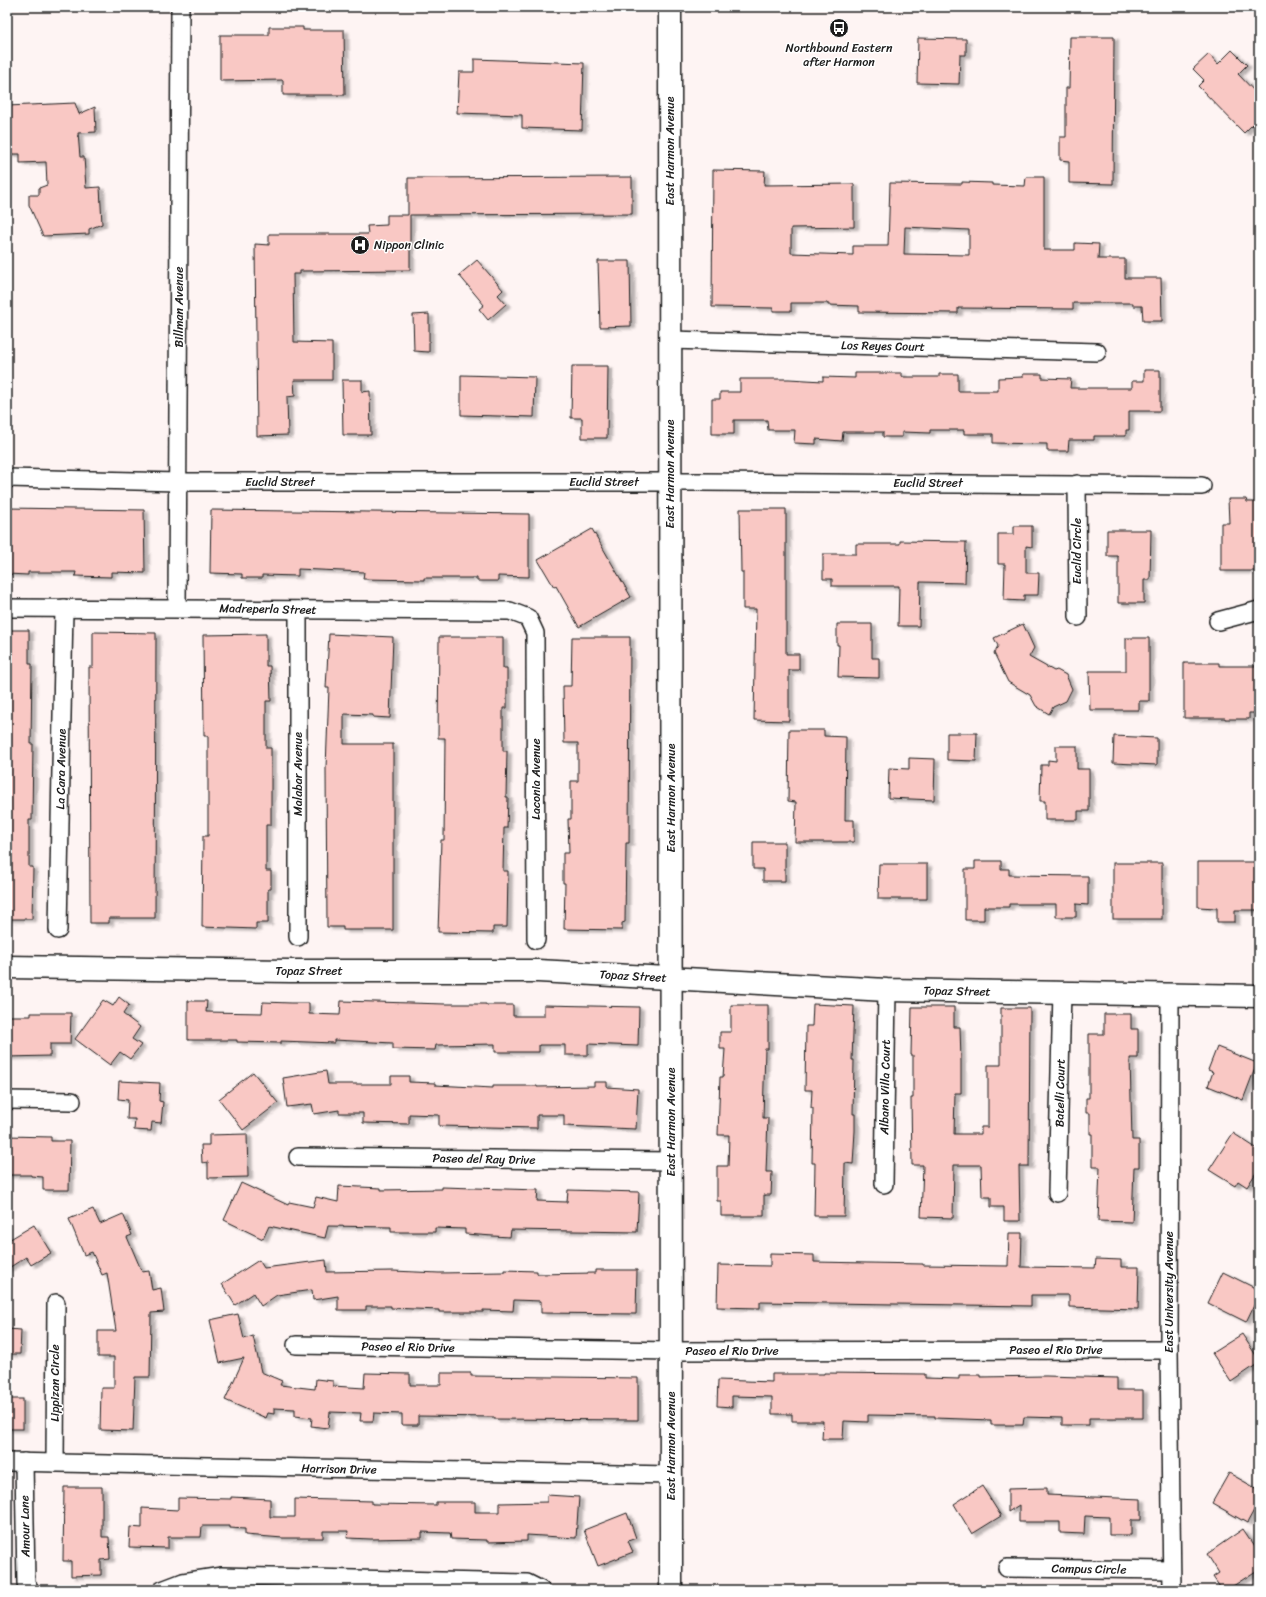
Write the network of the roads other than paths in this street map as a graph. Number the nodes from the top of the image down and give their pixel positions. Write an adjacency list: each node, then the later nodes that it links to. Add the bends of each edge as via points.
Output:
1 (180, 7): 6 (street, Billman Avenue)
2 (670, 7): 3 (main road, East Harmon Avenue)
3 (670, 340): 4 (street, Los Reyes Court); 7 (main road, East Harmon Avenue)
4 (1097, 352)
5 (7, 478): 6 (street, Euclid Street)
6 (178, 482): 7 (street, Euclid Street); 12 (street, Billman Avenue)
7 (670, 482): 8 (street, Euclid Street); 22 (main road, East Harmon Avenue)
8 (1077, 484): 9 (street, Euclid Street); 15 (street, Euclid Circle)
9 (1202, 486)
10 (7, 608): 11 (street, Madreperla Street)
11 (64, 608): 12 (street, Madreperla Street); 18 (street, La Cara Avenue)
12 (177, 608): 13 (street, Madreperla Street)
13 (298, 610): 16 (street, Madreperla Street, via 510,611); 19 (street, Malabar Avenue)
14 (1259, 610): 17 (street)
15 (1078, 617)
16 (528, 618): 20 (street, Laconia Avenue, via 535,633)
17 (1218, 621)
18 (58, 930)
19 (298, 937)
20 (536, 940)
21 (7, 967): 22 (main road, Topaz Street, via 538,971)
22 (671, 978): 23 (main road, Topaz Street); 30 (main road, East Harmon Avenue)
23 (887, 990): 24 (main road, Topaz Street); 31 (street, Albano Villa Court)
24 (1062, 992): 25 (main road, Topaz Street); 32 (street, Batelli Court)
25 (1170, 994): 26 (main road, Topaz Street); 35 (street, East University Avenue)
26 (1259, 996)
27 (7, 1100): 28 (street)
28 (72, 1101)
29 (298, 1157): 30 (street, Paseo del Ray Drive)
30 (671, 1161): 36 (main road, East Harmon Avenue)
31 (884, 1184)
32 (1057, 1193)
33 (56, 1303): 39 (street, Lippizan Circle)
34 (296, 1345): 36 (street, Paseo el Rio Drive)
35 (1169, 1350): 36 (street, Paseo el Rio Drive); 42 (street, East University Avenue)
36 (671, 1351): 40 (main road, East Harmon Avenue)
37 (7, 1462): 38 (street, Harrison Drive)
38 (24, 1462): 39 (street, Harrison Drive); 43 (street, Amour Lane, via 26,1583)
39 (55, 1463): 40 (street, Harrison Drive)
40 (671, 1475): 46 (main road, East Harmon Avenue)
41 (1007, 1568): 42 (street, Campus Circle)
42 (1171, 1570): 47 (street, East University Avenue)
43 (30, 1590)
44 (162, 1590): 45 (street, via 183,1582 222,1576 527,1583)
45 (541, 1590)
46 (671, 1590)
47 (1172, 1590)

